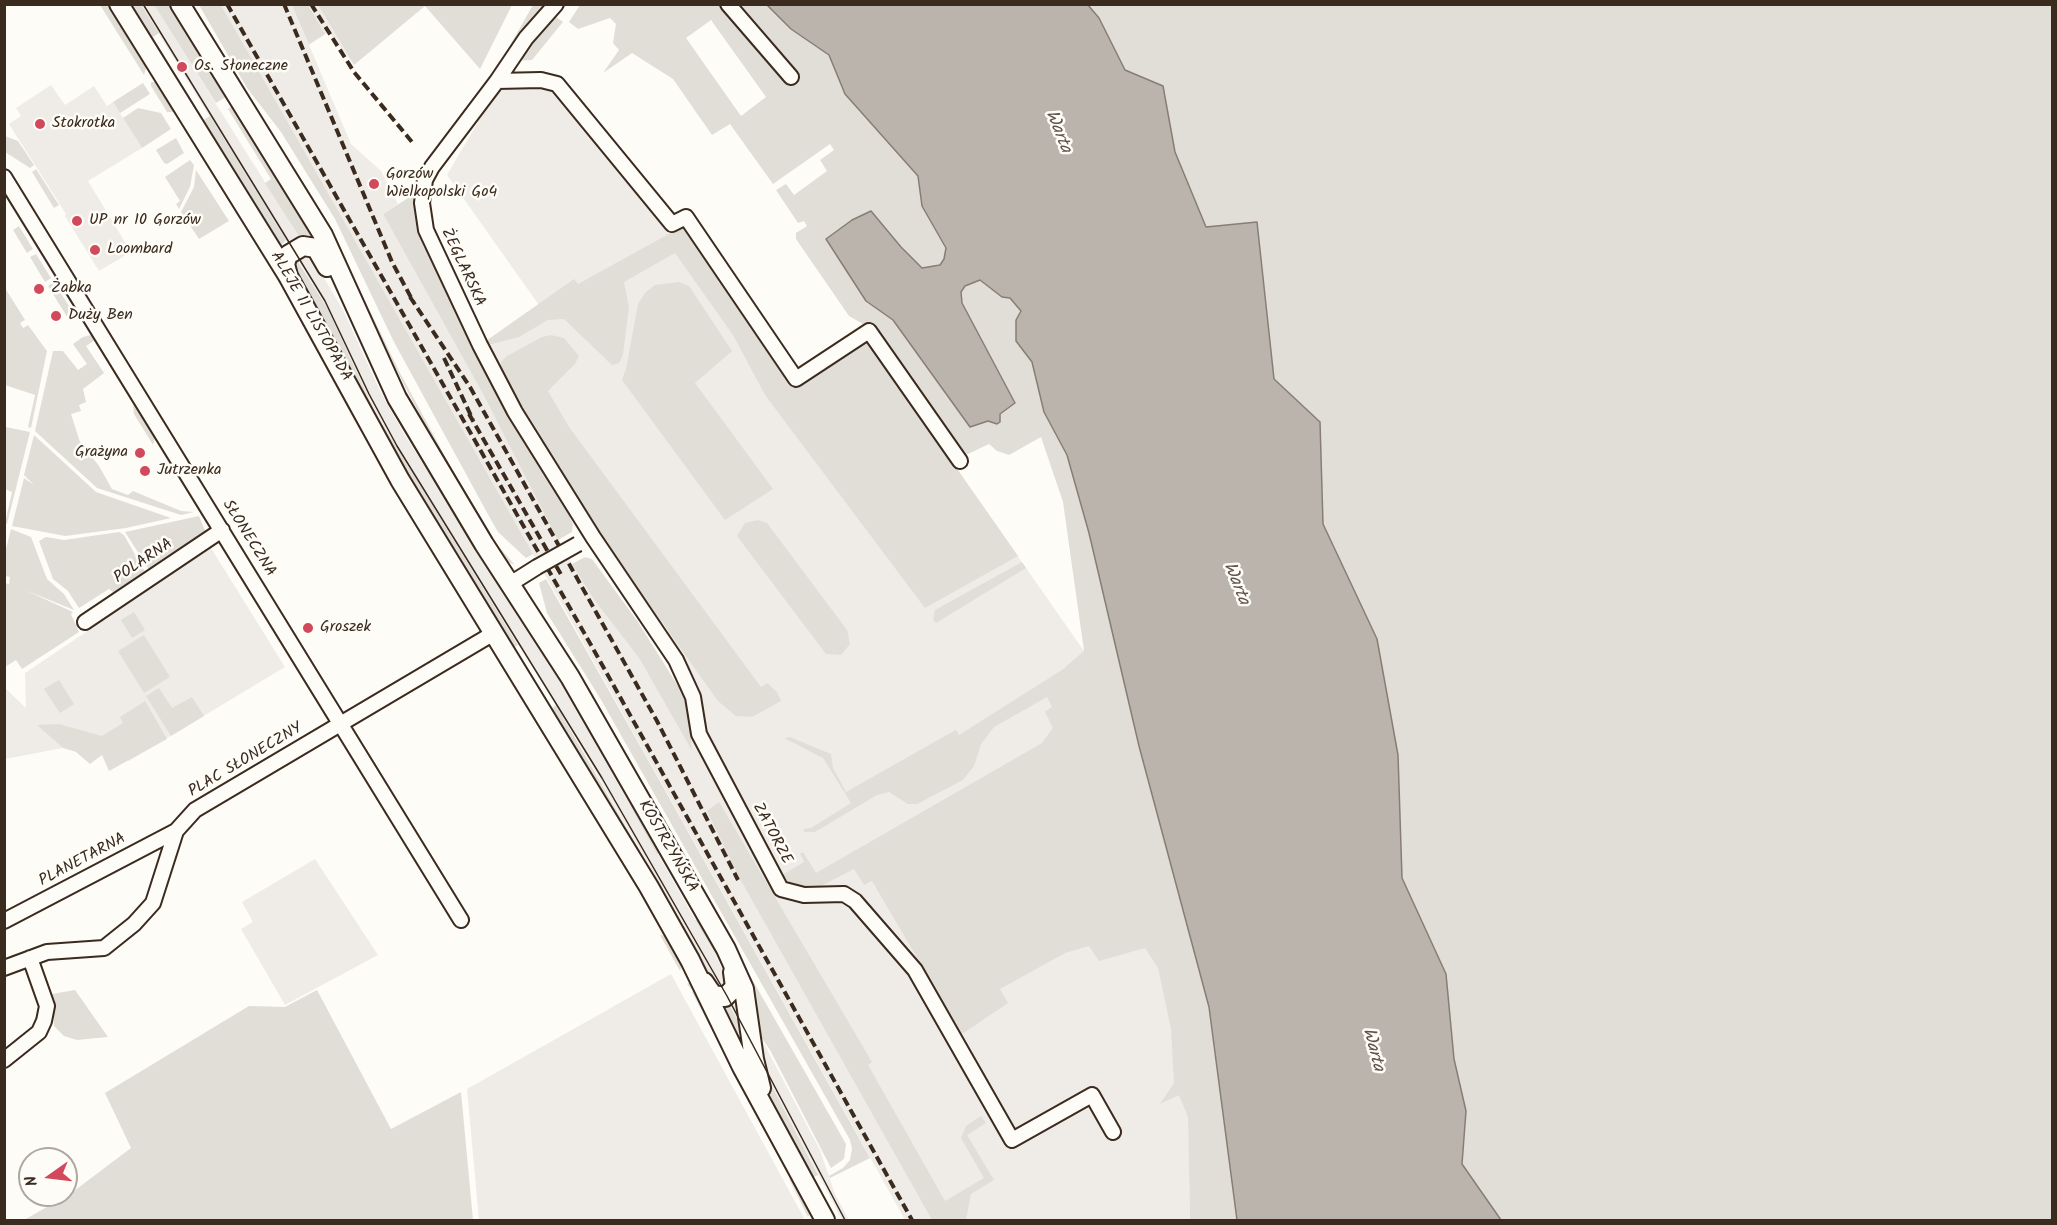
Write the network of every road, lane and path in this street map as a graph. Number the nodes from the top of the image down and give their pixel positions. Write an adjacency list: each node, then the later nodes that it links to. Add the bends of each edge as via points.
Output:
1 (119, 4): 8 (main road, ALEJE 11 LISTOPADA)
2 (180, 4): 9 (main road, via 317,226)
3 (556, 4): 6 (street, ŻEGLARSKA, via 526,38)
4 (728, 4): 5 (street)
5 (791, 77)
6 (497, 81): 10 (street, via 541,80 557,84 672,224 686,218 796,379 869,331); 12 (street, ŻEGLARSKA, via 425,180 422,203 426,230 503,391)
7 (4, 177): 11 (street, SŁONECZNA)
8 (288, 276): 9 (main road, via 285,264 291,252 303,246 316,248); 15 (main road, ALEJE 11 LISTOPADA, via 400,480)
9 (380, 363): 13 (main road, via 415,429)
10 (960, 460)
11 (222, 530): 14 (street, POLARNA); 16 (street, SŁONECZNA)
12 (593, 537): 13 (street, bridge); 26 (street, ZATORZE, via 676,660 693,697 699,735 782,889 804,896 844,894 855,901 915,970 1012,1140 1092,1095)
13 (510, 584): 20 (main road, KOSTRZYŃSKA, via 575,687)
14 (85, 622)
15 (494, 633): 16 (street, PLAC SŁONECZNY); 22 (main road, KOSTRZYŃSKA, via 621,839)
16 (342, 723): 17 (street, PLAC SŁONECZNY, via 195,810); 19 (street, SŁONECZNA)
17 (176, 831): 18 (street, PLANETARNA); 21 (street, PLAC SŁONECZNY, via 153,903 134,924 104,948 47,952)
18 (4, 921)
19 (461, 921)
20 (726, 949): 22 (main road, via 736,983 733,992 725,997 710,992); 25 (main road, KOSTRZYŃSKA, via 744,989 758,1077)
21 (30, 958): 23 (street, PLAC SŁONECZNY); 24 (street, via 46,1006 44,1021 39,1032)
22 (690, 960): 25 (main road, KOSTRZYŃSKA, via 711,1008)
23 (4, 968)
24 (4, 1060)
25 (777, 1128): 27 (main road, KOSTRZYŃSKA)
26 (1113, 1131)
27 (825, 1221)

